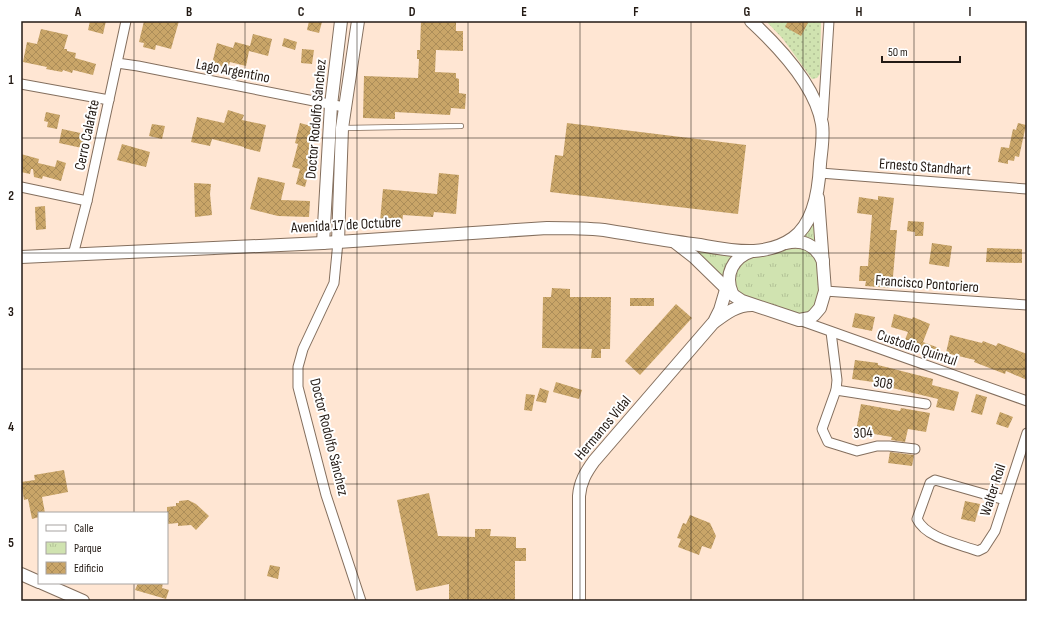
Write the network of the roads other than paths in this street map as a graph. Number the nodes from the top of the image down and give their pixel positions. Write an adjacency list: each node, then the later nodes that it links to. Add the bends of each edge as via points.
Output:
1 (126, 21): 6 (street, Cerro Calafate)
2 (341, 21): 9 (main road, Doctor Rodolfo Sánchez)
3 (358, 21): 10 (main road, Doctor Rodolfo Sánchez)
4 (752, 21): 12 (main road, Avenida 17 de Octubre, via 785,56 806,85 819,111)
5 (829, 21): 12 (street)
6 (117, 63): 8 (street, Cerro Calafate); 9 (street, Lago Argentino)
7 (21, 84): 8 (street)
8 (109, 100): 18 (street, Cerro Calafate)
9 (331, 105): 10 (street, Lago Argentino); 21 (main road, Doctor Rodolfo Sánchez)
10 (344, 108): 13 (main road, Doctor Rodolfo Sánchez)
11 (461, 126): 13 (lane)
12 (822, 126): 14 (main road, Avenida 17 de Octubre)
13 (342, 128): 20 (main road, Doctor Rodolfo Sánchez)
14 (820, 173): 16 (street, Ernesto Standhart); 17 (main road, Avenida 17 de Octubre)
15 (21, 187): 18 (street)
16 (1027, 189)
17 (818, 193): 22 (main road, Avenida 17 de Octubre, via 802,230); 26 (main road, Avenida 17 de Octubre)
18 (87, 201): 24 (street, Cerro Calafate)
19 (671, 241): 20 (main road, Avenida 17 de Octubre, via 603,230 567,228); 23 (main road, Avenida 17 de Octubre); 27 (main road, Avenida 17 de Octubre, via 688,251)
20 (338, 242): 21 (main road, Avenida 17 de Octubre); 45 (street, Doctor Rodolfo Sánchez, via 334,283 302,349 298,367 298,387 326,495)
21 (323, 243): 24 (main road, Avenida 17 de Octubre)
22 (785, 243): 23 (main road, Avenida 17 de Octubre, via 770,249); 26 (main road, via 797,241 810,245 818,252)
23 (753, 251): 27 (main road, via 738,258 731,268)
24 (73, 255): 25 (main road, Avenida 17 de Octubre)
25 (21, 256)
26 (823, 262): 28 (main road, Avenida 17 de Octubre)
27 (729, 288): 29 (main road, Avenida 17 de Octubre, via 742,301); 32 (main road, Hermanos Vidal)
28 (825, 291): 30 (street, Francisco Pontoriero); 31 (main road, Avenida 17 de Octubre, via 818,312 810,318)
29 (752, 305): 31 (main road, Avenida 17 de Octubre); 32 (main road, Hermanos Vidal, via 734,309)
30 (1027, 305)
31 (799, 320): 33 (street, Custodio Quintul)
32 (713, 323): 46 (main road, Hermanos Vidal, via 594,461 581,482)
33 (831, 332): 34 (street); 35 (street, Custodio Quintul)
34 (836, 390): 36 (street, 308); 38 (street, 304, via 822,429 828,442 856,451 877,446)
35 (1027, 401)
36 (926, 404)
37 (1027, 433): 39 (street, Walter Roil)
38 (914, 449)
39 (1005, 500): 39 (street, Walter Roil, via 994,531 984,548 978,551 931,534 917,519 930,483 935,480)
40 (21, 574): 41 (main road)
41 (38, 582)
42 (44, 584): 43 (main road)
43 (68, 598): 44 (main road)
44 (83, 601)
45 (361, 601)
46 (579, 601)

